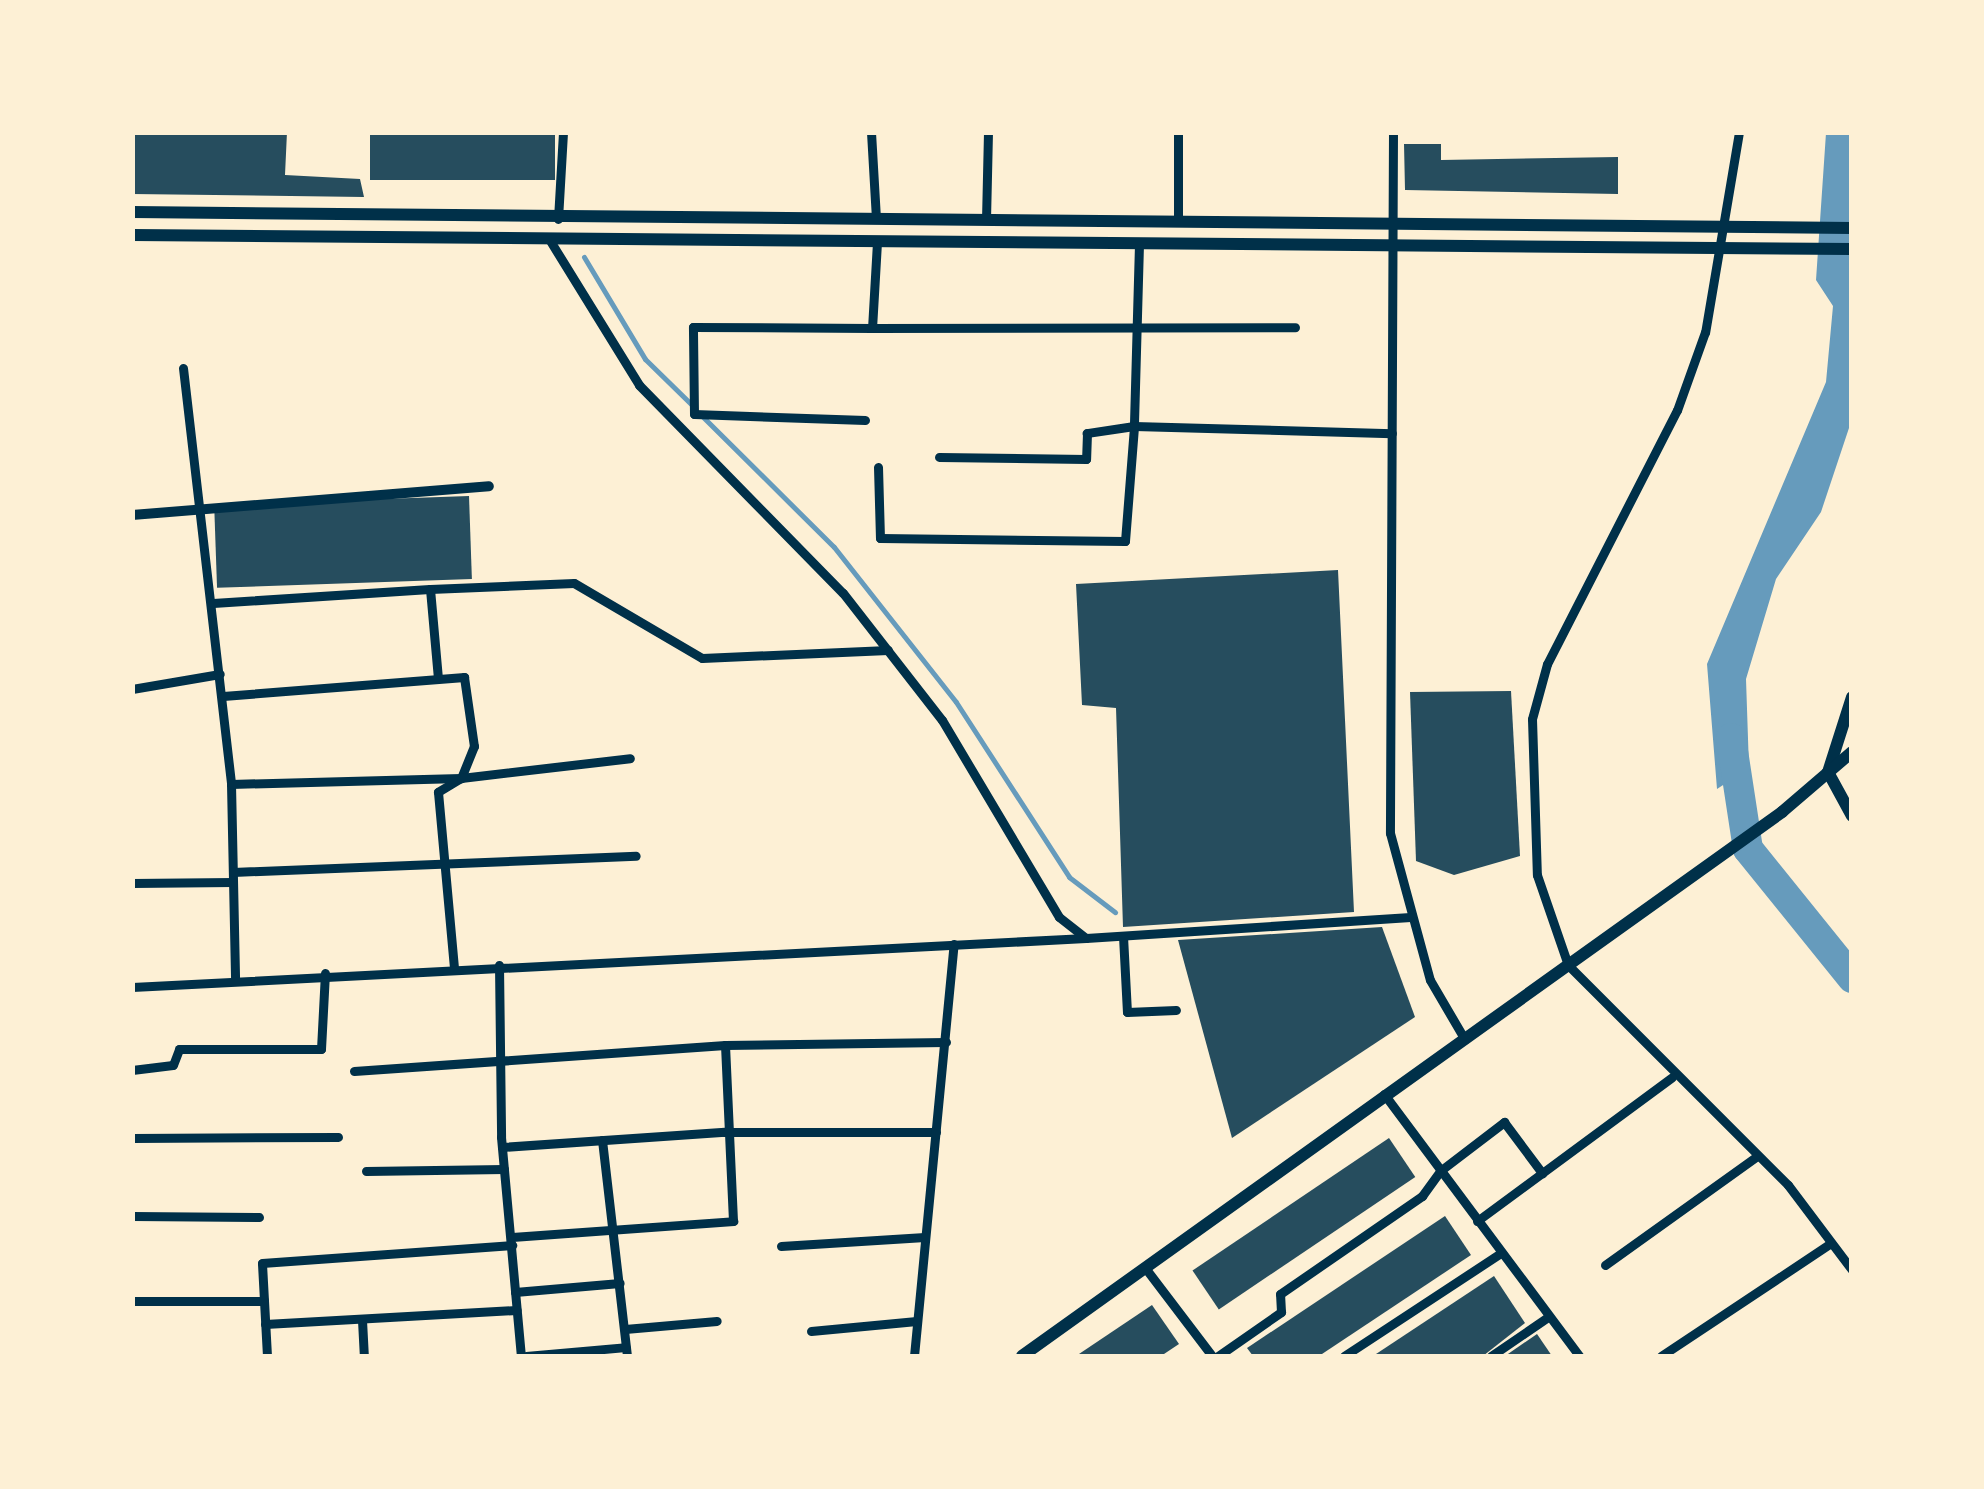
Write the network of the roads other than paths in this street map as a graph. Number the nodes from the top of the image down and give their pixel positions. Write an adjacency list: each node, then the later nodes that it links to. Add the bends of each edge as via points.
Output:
1 (563, 132): 8 (street)
2 (871, 132): 9 (street)
3 (988, 132): 10 (street)
4 (1178, 132): 11 (street)
5 (1393, 132): 12 (street)
6 (1738, 132): 13 (street)
7 (132, 212): 8 (main road)
8 (558, 219): 9 (main road)
9 (876, 219): 10 (main road)
10 (986, 220): 11 (main road)
11 (1178, 222): 12 (main road)
12 (1392, 226): 13 (main road); 19 (street)
13 (1722, 228): 14 (main road); 21 (street)
14 (1852, 228)
15 (132, 235): 16 (main road)
16 (550, 239): 17 (main road); 36 (street, via 638,385 735,475)
17 (877, 242): 18 (main road); 23 (street)
18 (1139, 244): 19 (main road); 24 (street)
19 (1393, 247): 21 (main road); 28 (street)
20 (1852, 249): 21 (main road)
21 (1720, 250): 58 (street, via 1705,332 1678,410 1547,664 1532,718 1537,875)
22 (1295, 326): 24 (street)
23 (872, 328): 24 (street); 26 (street, via 693,326 694,414)
24 (1138, 330): 27 (street)
25 (184, 368): 32 (street)
26 (866, 420)
27 (1134, 426): 28 (street); 29 (street, via 1087,433 1086,459); 30 (street, via 1126,541 880,538)
28 (1392, 432): 53 (street, via 1390,832)
29 (940, 457)
30 (878, 468)
31 (490, 486): 32 (street)
32 (204, 512): 33 (street); 35 (street)
33 (132, 515)
34 (430, 589): 35 (street); 36 (street, via 574,583 702,658); 38 (street)
35 (213, 603): 37 (street)
36 (888, 650): 55 (street, via 942,720 1060,917)
37 (220, 674): 39 (street); 40 (street)
38 (438, 679): 40 (street); 46 (street, via 464,677 474,746)
39 (132, 689)
40 (222, 696): 47 (street)
41 (1852, 697): 45 (main road)
42 (1852, 752): 45 (main road)
43 (630, 758): 46 (street)
44 (1852, 765): 45 (main road)
45 (1828, 772): 48 (main road); 58 (main road)
46 (461, 778): 47 (street); 50 (street, via 438,792)
47 (231, 784): 51 (street)
48 (1852, 816)
49 (636, 856): 50 (street)
50 (443, 864): 51 (street); 59 (street)
51 (233, 877): 52 (street); 61 (street)
52 (132, 883)
53 (1410, 917): 54 (street); 64 (street, via 1430,980)
54 (1124, 936): 55 (street); 63 (street, via 1127,1012)
55 (1086, 938): 56 (street)
56 (954, 944): 57 (street); 65 (street)
57 (499, 965): 59 (street); 67 (street)
58 (1568, 965): 64 (main road); 70 (street)
59 (454, 967): 60 (street)
60 (325, 974): 61 (street); 68 (street, via 322,1049 179,1049 173,1065)
61 (234, 980): 62 (street)
62 (132, 986)
63 (1176, 1010)
64 (1464, 1040): 71 (main road)
65 (946, 1042): 66 (street); 73 (street)
66 (724, 1045): 67 (street); 72 (street)
67 (500, 1062): 69 (street); 77 (street)
68 (132, 1070)
69 (354, 1071)
70 (1672, 1077): 78 (street); 82 (street)
71 (1384, 1094): 80 (street); 93 (main road)
72 (724, 1132): 73 (street); 76 (street); 86 (street, via 733,1220)
73 (936, 1132): 87 (street)
74 (132, 1138): 75 (street)
75 (338, 1138)
76 (602, 1140): 77 (street); 86 (street)
77 (502, 1147): 79 (street)
78 (1757, 1156): 89 (street); 92 (street)
79 (504, 1168): 81 (street); 88 (street)
80 (1440, 1170): 82 (street, via 1504,1122); 85 (street); 113 (street, via 1422,1196 1280,1294 1282,1312)
81 (366, 1171)
82 (1542, 1173): 85 (street)
83 (132, 1216): 84 (street)
84 (259, 1217)
85 (1477, 1221): 91 (street)
86 (616, 1230): 88 (street); 95 (street)
87 (926, 1236): 90 (street); 103 (street)
88 (512, 1241): 96 (street); 98 (street, via 262,1263)
89 (1832, 1243): 94 (street); 117 (street)
90 (782, 1246)
91 (1501, 1254): 100 (street); 114 (street)
92 (1605, 1264)
93 (1146, 1269): 112 (main road); 113 (street)
94 (1852, 1270)
95 (620, 1283): 96 (street); 105 (street)
96 (515, 1292): 99 (street)
97 (132, 1301): 98 (street)
98 (264, 1301): 104 (street)
99 (517, 1310): 101 (street); 110 (street)
100 (1548, 1317): 115 (street); 116 (street)
101 (362, 1320): 104 (street); 109 (street)
102 (716, 1321): 105 (street)
103 (917, 1321): 106 (street); 111 (street)
104 (265, 1324): 108 (street)
105 (625, 1329): 107 (street)
106 (811, 1331)
107 (627, 1352): 110 (street)
108 (266, 1356)
109 (364, 1356)
110 (524, 1356)
111 (914, 1356)
112 (1022, 1356)
113 (1212, 1356)
114 (1344, 1356)
115 (1492, 1356)
116 (1579, 1356)
117 (1660, 1356)

